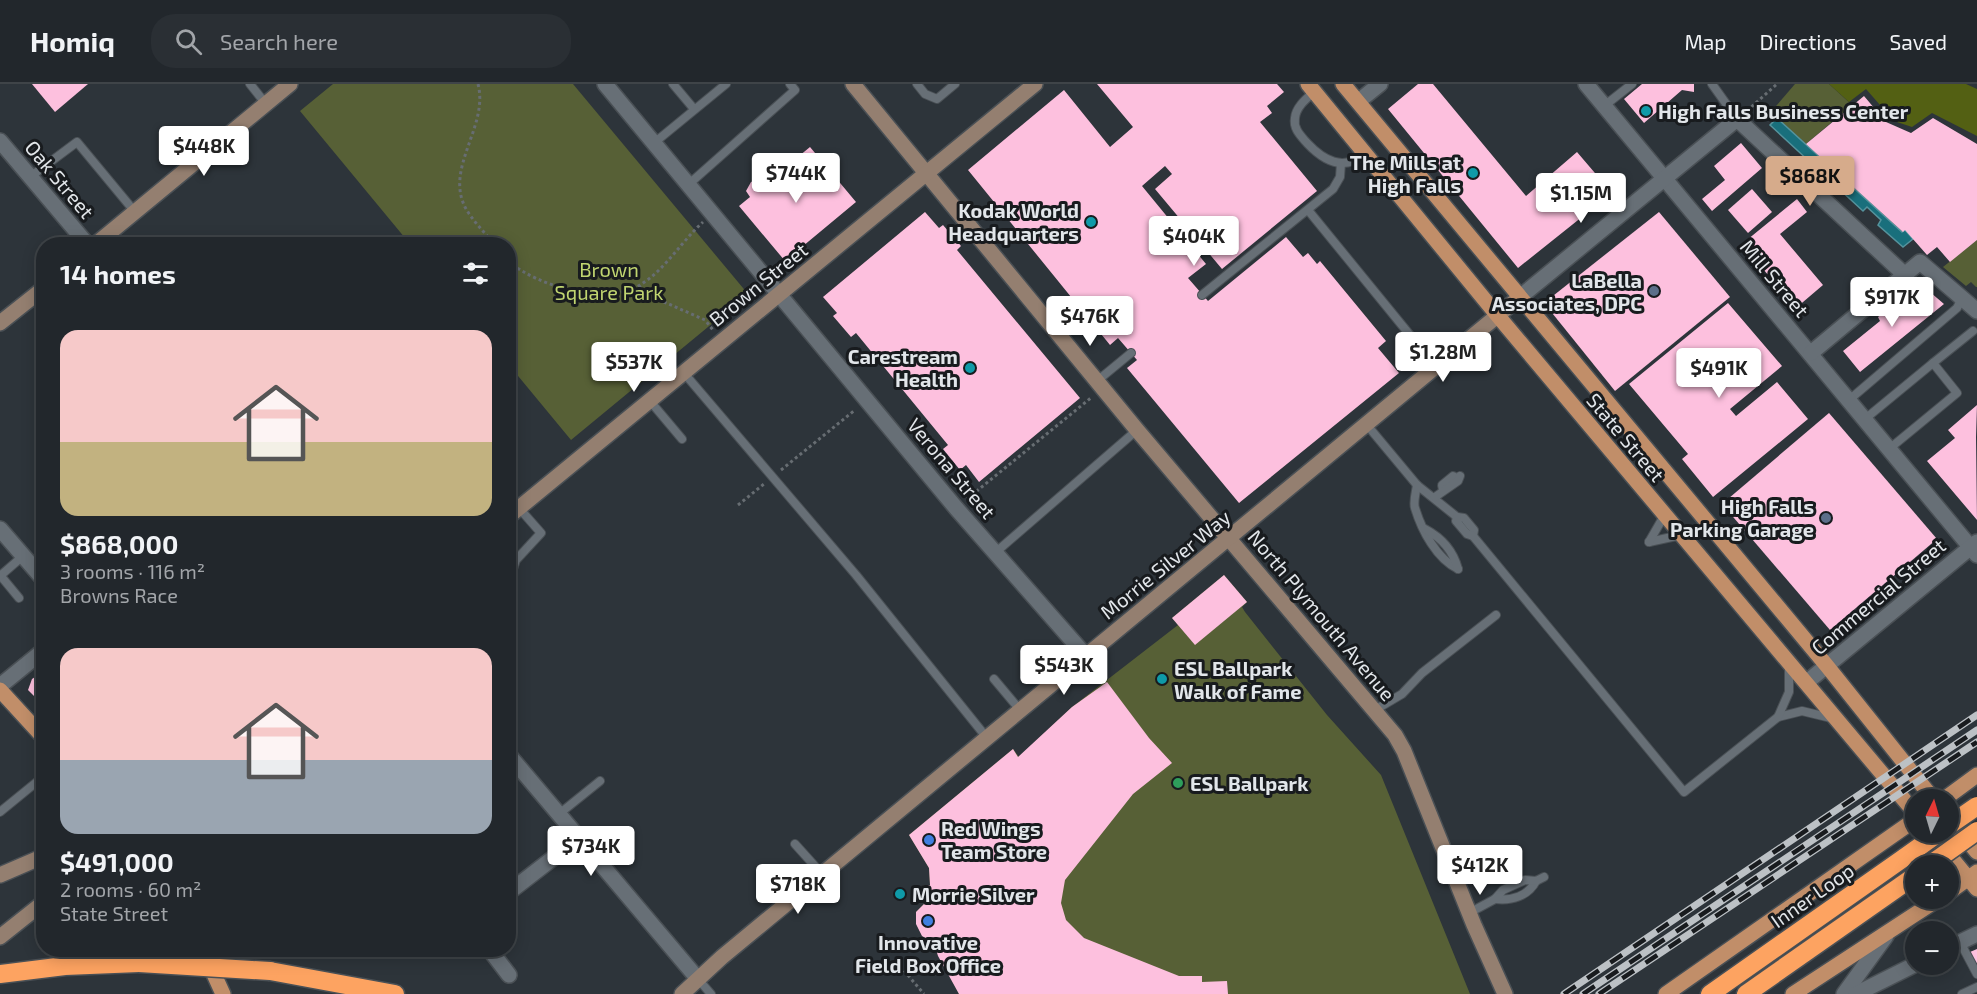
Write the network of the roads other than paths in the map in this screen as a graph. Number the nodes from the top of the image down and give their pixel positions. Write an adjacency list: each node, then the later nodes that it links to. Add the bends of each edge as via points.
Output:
1 (250, 84): 18 (lane)
2 (290, 84): 18 (main road)
3 (604, 84): 23 (street, Verona Street)
4 (673, 84): 20 (lane)
5 (726, 84): 20 (lane)
6 (790, 84): 29 (lane, via 795,90)
7 (853, 84): 26 (main road, North Plymouth Avenue)
8 (917, 84): 9 (lane, via 925,94 937,99)
9 (955, 84)
10 (1035, 84): 26 (main road, Brown Street)
11 (1343, 84): 17 (main road, State Street)
12 (1380, 84): 17 (street)
13 (1586, 84): 19 (street, Mill Street)
14 (1632, 84): 19 (lane)
15 (1712, 84): 21 (lane)
16 (1311, 88): 24 (main road, State Street); 25 (lane, via 1294,119 1296,129 1321,157)
17 (1359, 101): 38 (main road, State Street)
18 (266, 104): 31 (main road)
19 (1604, 106): 28 (street, Mill Street)
20 (694, 109): 23 (lane)
21 (1741, 115): 28 (street); 34 (street)
22 (0, 141): 27 (street, Oak Street)
23 (654, 143): 29 (street, Verona Street)
24 (1364, 154): 25 (lane, via 1355,161); 41 (main road, State Street)
25 (1341, 163): 30 (lane, via 1338,182)
26 (927, 173): 35 (main road, Brown Street); 49 (main road, North Plymouth Avenue)
27 (30, 177): 31 (lane, via 77,142); 32 (street, Oak Street)
28 (1664, 177): 38 (street); 46 (street, Mill Street)
29 (688, 184): 35 (street, Verona Street)
30 (1308, 210): 37 (lane); 44 (lane)
31 (135, 212): 33 (main road)
32 (81, 237)
33 (105, 237)
34 (1905, 274): 39 (street, via 1920,262); 46 (street)
35 (780, 294): 48 (main road, Brown Street); 68 (street, Verona Street)
36 (36, 295): 42 (main road)
37 (1202, 295)
38 (1520, 297): 41 (main road, Morrie Silver Way); 78 (main road, State Street)
39 (1962, 298): 40 (street); 50 (lane, via 1957,308)
40 (1977, 311)
41 (1498, 316): 53 (main road, Morrie Silver Way); 62 (main road, State Street)
42 (0, 324)
43 (1972, 331): 47 (lane)
44 (1414, 340)
45 (1131, 353): 49 (lane)
46 (1811, 353): 50 (street, Mill Street)
47 (1933, 363): 52 (lane); 56 (lane, via 1957,393)
48 (684, 373): 51 (main road, Brown Street); 87 (lane)
49 (1100, 385): 54 (main road, North Plymouth Avenue)
50 (1849, 400): 52 (street, Mill Street)
51 (650, 401): 55 (lane); 60 (main road, Brown Street)
52 (1865, 419): 56 (street, Mill Street)
53 (1367, 425): 58 (lane); 66 (main road, Morrie Silver Way)
54 (1137, 430): 66 (main road, North Plymouth Avenue); 68 (lane)
55 (682, 439)
56 (1889, 449): 67 (street, Mill Street)
57 (1458, 477): 59 (lane, via 1458,481)
58 (1418, 485): 59 (lane); 64 (lane, via 1414,507)
59 (1435, 497): 84 (lane, via 1458,517 1456,520 1467,534 1473,536 1684,792)
60 (516, 511)
61 (516, 514): 70 (lane, via 541,533)
62 (1664, 516): 65 (main road, State Street); 65 (lane, via 1649,542)
63 (0, 529): 69 (street)
64 (1425, 529): 64 (lane, via 1445,563 1458,569 1455,556 1438,536)
65 (1681, 535): 77 (main road, State Street)
66 (1230, 539): 75 (main road, Morrie Silver Way); 82 (main road, North Plymouth Avenue)
67 (1975, 548): 78 (street, Commercial Street)
68 (996, 552): 75 (street, Verona Street)
69 (23, 556): 71 (street); 72 (lane)
70 (516, 560)
71 (36, 571)
72 (0, 575): 73 (lane)
73 (19, 598)
74 (1496, 615): 82 (lane, via 1422,673 1402,694)
75 (1086, 656): 83 (main road, Morrie Silver Way)
76 (36, 657): 81 (street)
77 (1785, 657): 80 (main road, State Street); 84 (lane, via 1789,692)
78 (1827, 666): 80 (street, Commercial Street); 92 (main road, State Street)
79 (994, 679): 83 (lane)
80 (1807, 682): 85 (main road, State Street)
81 (0, 688): 86 (main road)
82 (1375, 710): 120 (main road, North Plymouth Avenue, via 1404,751)
83 (1020, 711): 87 (main road, Morrie Silver Way)
84 (1778, 717): 85 (lane, via 1806,711)
85 (1840, 722): 94 (main road, State Street)
86 (36, 731)
87 (987, 738): 111 (main road, Morrie Silver Way)
88 (516, 763): 97 (street)
89 (1977, 775): 93 (main road)
90 (600, 781): 97 (lane)
91 (36, 783): 96 (lane)
92 (1925, 789)
93 (1958, 789)
94 (1905, 803)
95 (1977, 806): 98 (highway, bridge)
96 (0, 812)
97 (559, 814): 102 (street)
98 (1959, 818)
99 (1905, 825): 139 (main road)
100 (1959, 830): 107 (main road)
101 (1977, 831): 108 (highway, bridge)
102 (579, 838): 115 (street); 132 (street)
103 (1925, 843): 140 (highway, Inner Loop, bridge)
104 (1940, 843): 113 (main road)
105 (795, 844): 111 (lane)
106 (36, 852): 110 (main road)
107 (1977, 852)
108 (1943, 855)
109 (36, 859): 110 (main road)
110 (17, 867): 112 (main road)
111 (822, 874): 132 (main road, Morrie Silver Way)
112 (0, 875)
113 (1974, 880): 116 (main road)
114 (1905, 883): 141 (highway)
115 (516, 887)
116 (1959, 887)
117 (1496, 899): 117 (lane, via 1503,890 1525,880 1540,879 1530,891 1507,900); 120 (lane)
118 (36, 908): 123 (main road)
119 (1924, 909): 121 (main road)
120 (1469, 913): 138 (main road, North Plymouth Avenue)
121 (1892, 930): 142 (main road); 143 (street)
122 (1977, 934): 124 (street)
123 (0, 937)
124 (1959, 943)
125 (1959, 951): 130 (lane)
126 (206, 957): 134 (main road)
127 (495, 957): 131 (street)
128 (1905, 970): 144 (street)
129 (0, 974): 135 (highway, bridge, via 139,963 270,971)
130 (1977, 974)
131 (509, 975)
132 (698, 979): 136 (main road, Morrie Silver Way); 137 (lane)
133 (1977, 987): 145 (lane)
134 (223, 994)
135 (395, 994)
136 (682, 994)
137 (711, 994)
138 (1505, 994)
139 (1666, 994)
140 (1710, 994)
141 (1746, 994)
142 (1793, 994)
143 (1844, 994)
144 (1856, 994)
145 (1962, 994)

